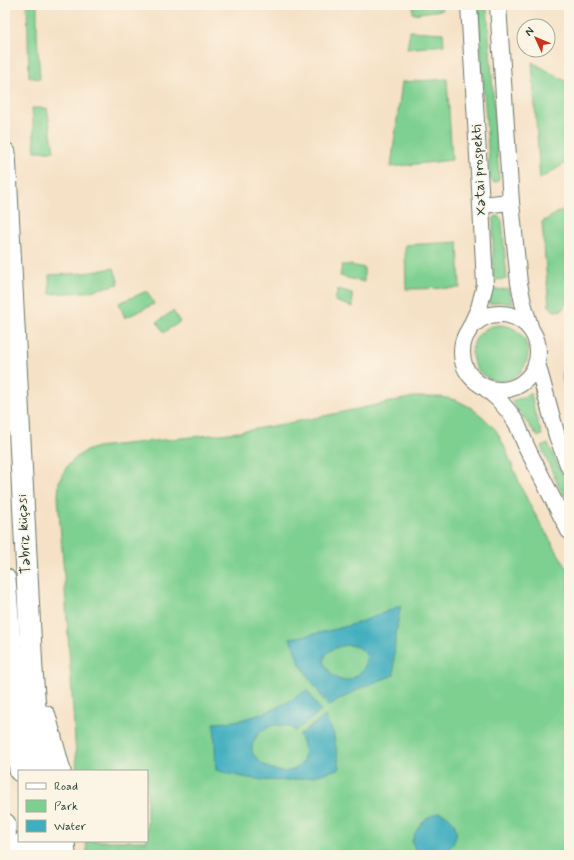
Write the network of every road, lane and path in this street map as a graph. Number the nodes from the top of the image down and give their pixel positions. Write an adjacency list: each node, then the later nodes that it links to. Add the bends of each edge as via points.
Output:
1 (469, 5): 5 (street, Xətai prospekti)
2 (498, 5): 4 (street)
3 (5, 153): 13 (main road, Təbriz küçəsi)
4 (511, 202): 5 (street); 6 (street, via 519,283)
5 (481, 205): 7 (street, Xətai prospekti, via 485,285 479,308)
6 (531, 330): 7 (street, via 523,321 499,314 487,316); 8 (street, via 538,346)
7 (468, 332): 9 (street, via 463,360 473,378)
8 (537, 362): 9 (street, via 525,381 515,387 504,390); 10 (street, via 557,436)
9 (483, 385): 11 (street, via 518,424 527,448)
10 (569, 467)
11 (569, 531)
12 (5, 579): 13 (main road, Təbriz küçəsi)
13 (22, 671): 14 (main road); 15 (main road, Təbriz küçəsi); 16 (main road, Təbriz küçəsi); 17 (main road)
14 (5, 749)
15 (20, 770)
16 (40, 770)
17 (60, 770)
18 (5, 824): 22 (main road)
19 (25, 842): 23 (main road)
20 (45, 842): 24 (main road)
21 (64, 842): 25 (main road)
22 (6, 855)
23 (26, 855)
24 (46, 855)
25 (65, 855)

